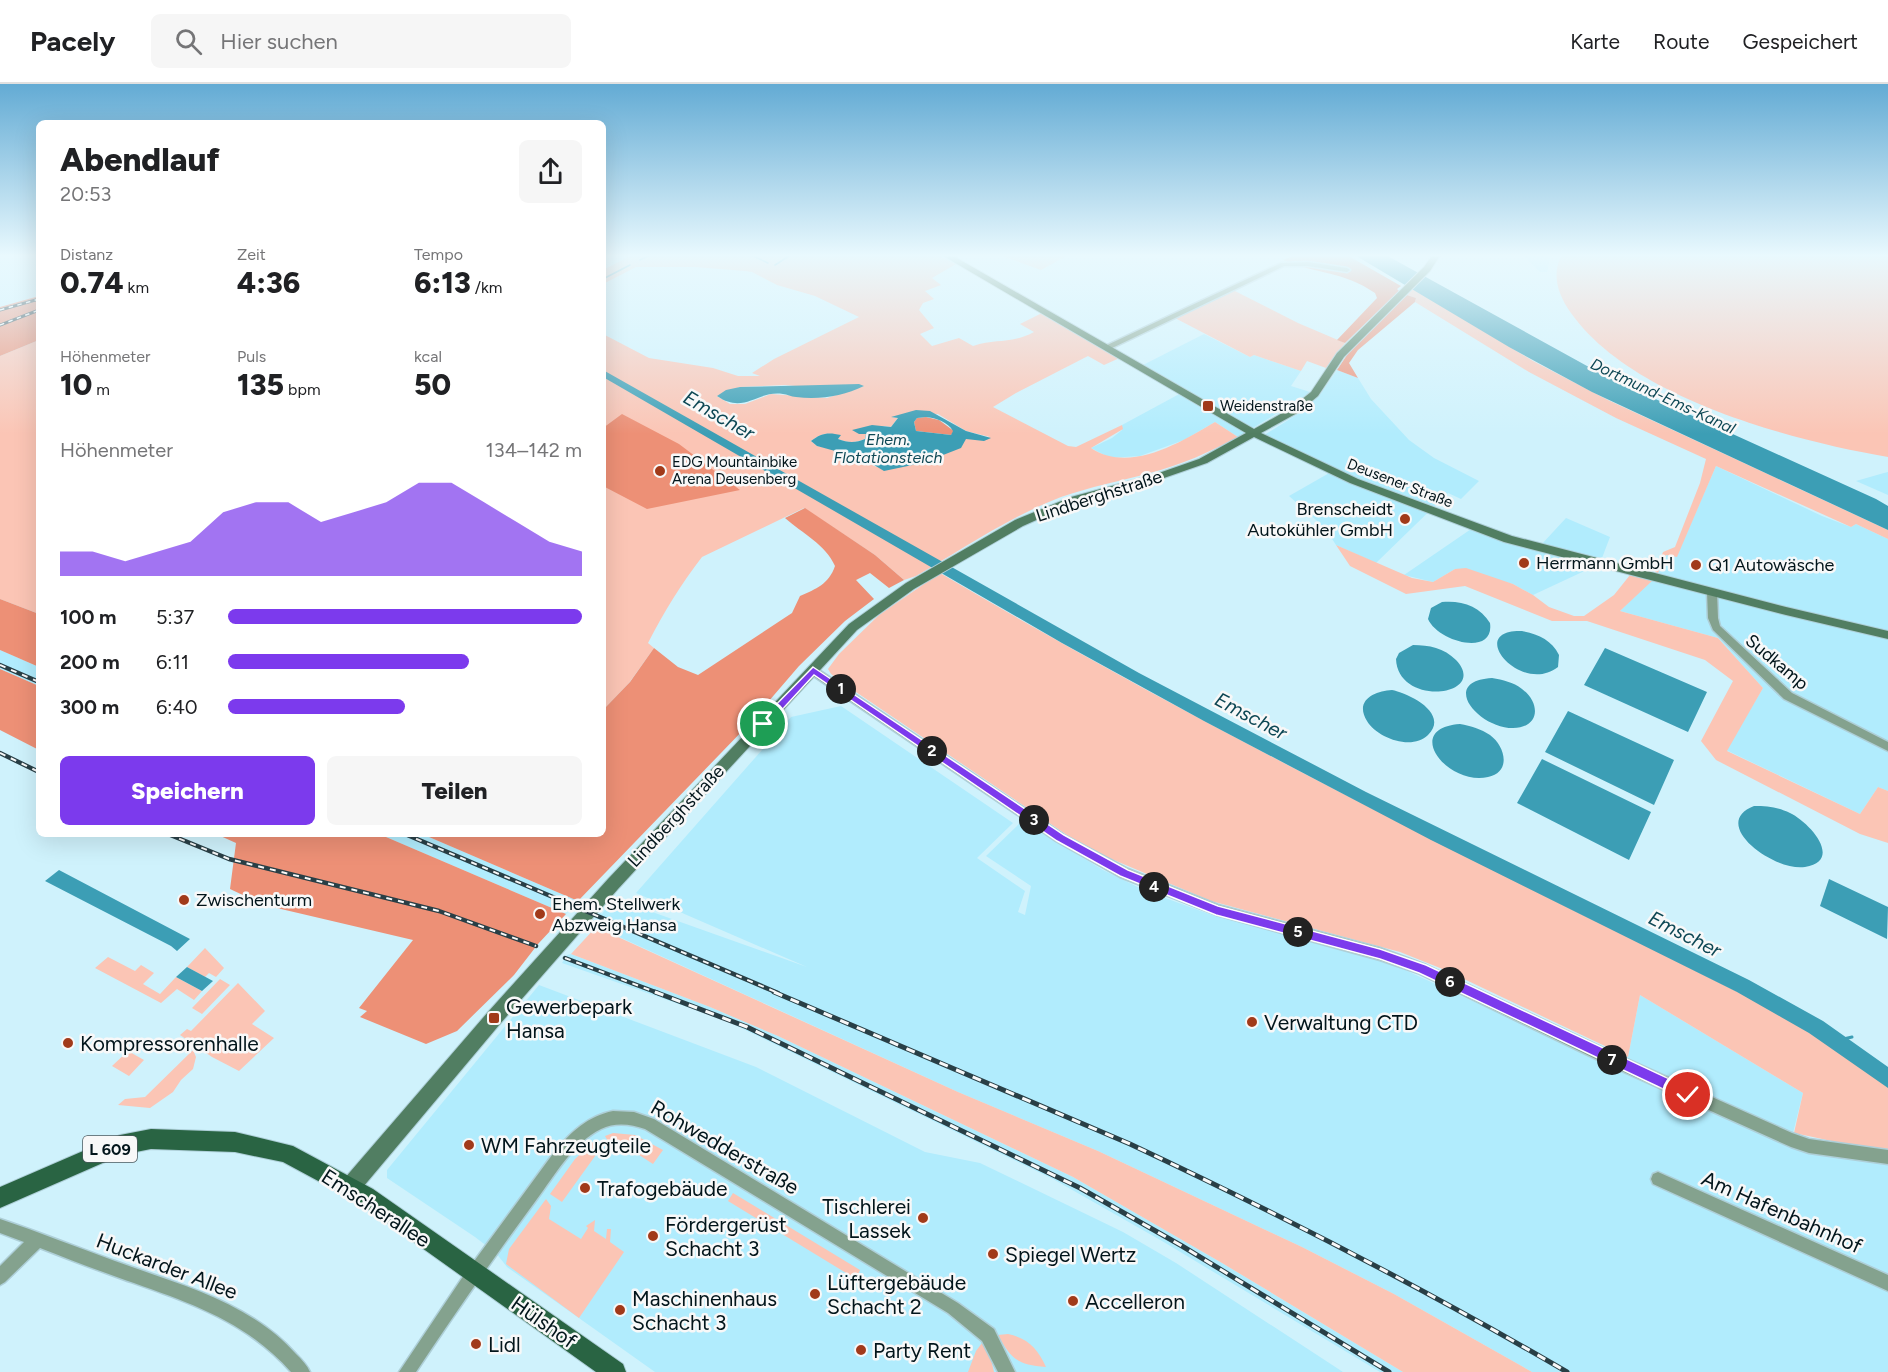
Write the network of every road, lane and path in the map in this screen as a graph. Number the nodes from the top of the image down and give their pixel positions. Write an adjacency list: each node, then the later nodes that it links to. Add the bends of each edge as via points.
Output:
1 (1050, 314): 4 (main road, Deusener Straße)
2 (1175, 314): 4 (street)
3 (1382, 314): 5 (main road, via 1340,355 1312,398)
4 (1107, 346): 5 (main road, Deusener Straße)
5 (1255, 434): 6 (main road, Deusener Straße, via 1337,474 1508,539); 8 (main road, Lindberghstraße, via 1180,470 1047,510 962,555 853,627)
6 (1712, 592): 7 (main road, Deusener Straße); 9 (street, Sudkamp, via 1716,628 1773,684 1799,703)
7 (1888, 635)
8 (813, 670): 10 (street, via 1060,838 1144,882 1216,910 1422,969 1791,1140); 12 (main road, Lindberghstraße, via 613,884)
9 (1888, 747)
10 (1888, 1157)
11 (1658, 1179): 18 (street, Am Hafenbahnhof)
12 (351, 1186): 13 (main road, Emscherallee / L 609, via 286,1153 235,1142 151,1139 120,1145); 16 (main road, Emscherallee / L 609)
13 (0, 1198)
14 (0, 1226): 15 (street, Huckarder Allee)
15 (38, 1239): 17 (street); 19 (street, Huckarder Allee, via 242,1318 266,1335)
16 (473, 1273): 20 (street, Rohwedderstraße); 21 (main road, Hülshof / L 609); 22 (street, Rohwedderstraße, via 577,1138 605,1120 633,1118 649,1124 953,1308 988,1335)
17 (0, 1277)
18 (1888, 1283)
19 (302, 1372)
20 (407, 1372)
21 (615, 1372)
22 (1007, 1372)

